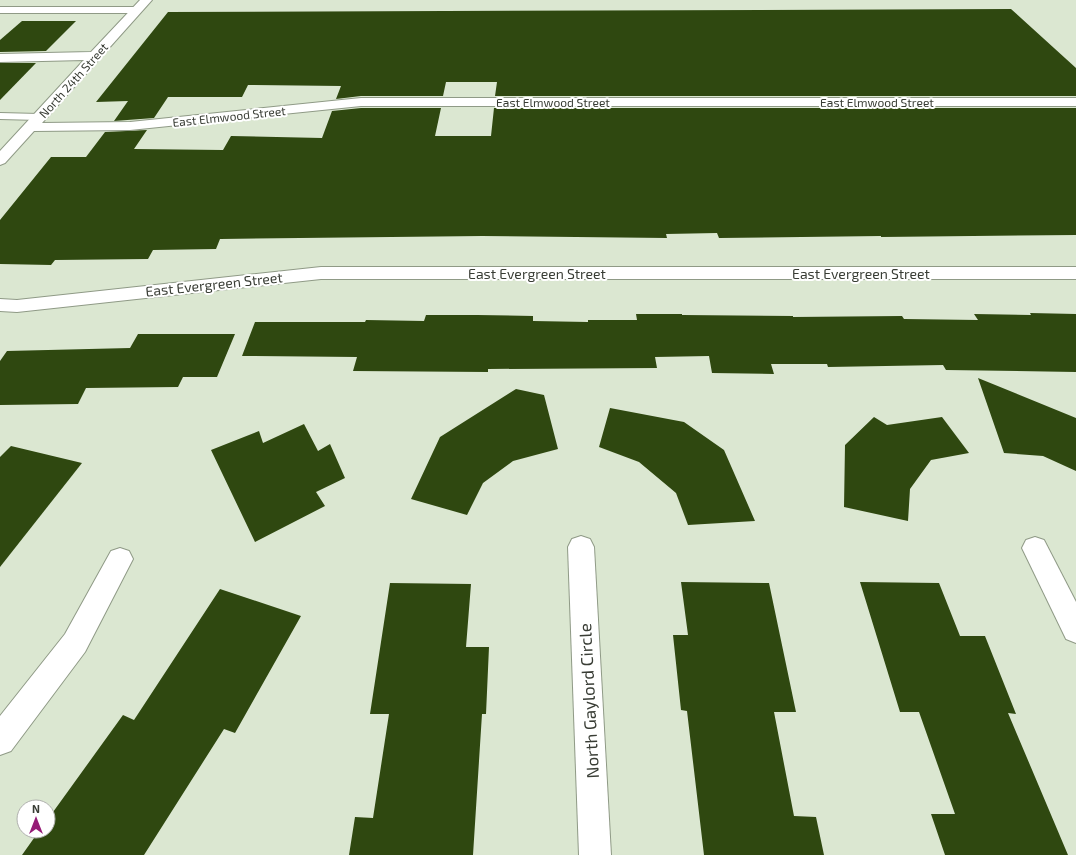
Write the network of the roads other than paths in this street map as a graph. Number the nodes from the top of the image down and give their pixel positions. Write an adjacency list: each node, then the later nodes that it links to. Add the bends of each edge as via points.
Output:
1 (141, 5): 2 (lane); 3 (street, North 24th Street)
2 (0, 10)
3 (95, 56): 4 (street); 7 (street, North 24th Street)
4 (0, 58)
5 (1076, 102): 7 (street, East Elmwood Street, via 361,102 130,126)
6 (0, 116): 7 (lane)
7 (35, 122): 8 (street, North 24th Street)
8 (0, 160)
9 (1076, 273): 10 (street, East Evergreen Street, via 321,272)
10 (0, 306)
11 (580, 547): 16 (street, North Gaylord Circle)
12 (1035, 548): 14 (street)
13 (120, 559): 15 (street, via 75,643)
14 (1076, 630)
15 (0, 740)
16 (595, 855)

